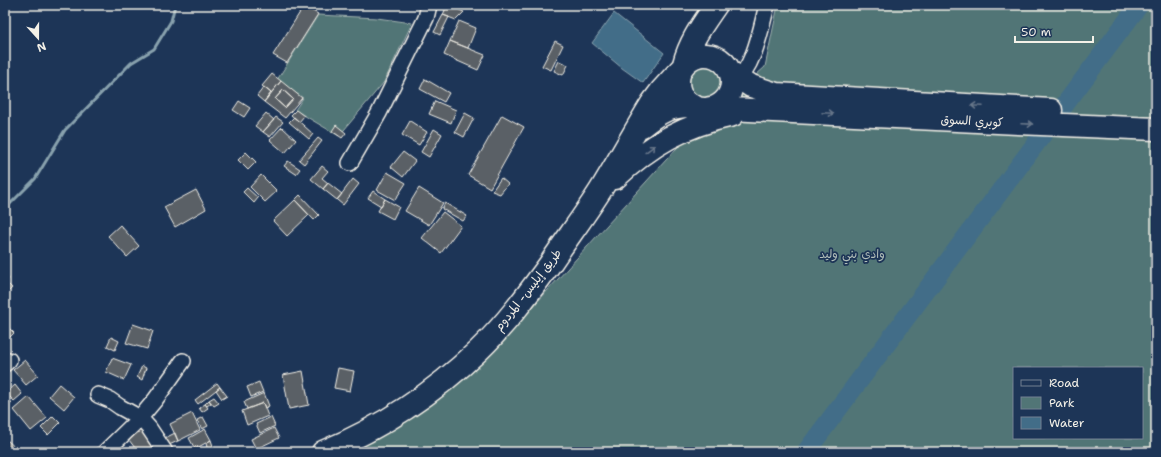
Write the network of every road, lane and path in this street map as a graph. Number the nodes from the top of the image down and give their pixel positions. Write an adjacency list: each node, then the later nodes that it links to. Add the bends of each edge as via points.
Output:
1 (429, 5): 12 (street, via 426,18 379,113)
2 (767, 5): 5 (street, via 757,45 749,63)
3 (713, 9): 4 (highway, via 692,42); 5 (highway, via 709,36)
4 (683, 67): 5 (highway, via 691,59 707,55); 7 (highway, via 678,78 681,94 686,101); 10 (highway, via 661,91)
5 (729, 73): 6 (highway, via 751,86 776,94); 7 (highway, via 730,91 725,100 720,104)
6 (789, 103): 8 (highway); 9 (highway, كوبري السوق, one-way to 6); 11 (highway, كوبري السوق, one-way to 11, via 1018,123)
7 (702, 107): 8 (highway); 10 (highway, via 684,106 665,110)
8 (762, 110): 13 (highway, one-way to 8, via 634,161 671,136 722,117)
9 (1156, 115)
10 (638, 129): 13 (highway)
11 (1156, 129)
12 (350, 163)
13 (599, 192): 19 (highway, طريق إيليس- المردوم, via 523,301 480,350 403,411)
14 (183, 360): 16 (street)
15 (98, 395): 16 (street)
16 (140, 418): 17 (street); 18 (street)
17 (105, 452)
18 (165, 452)
19 (323, 452)

